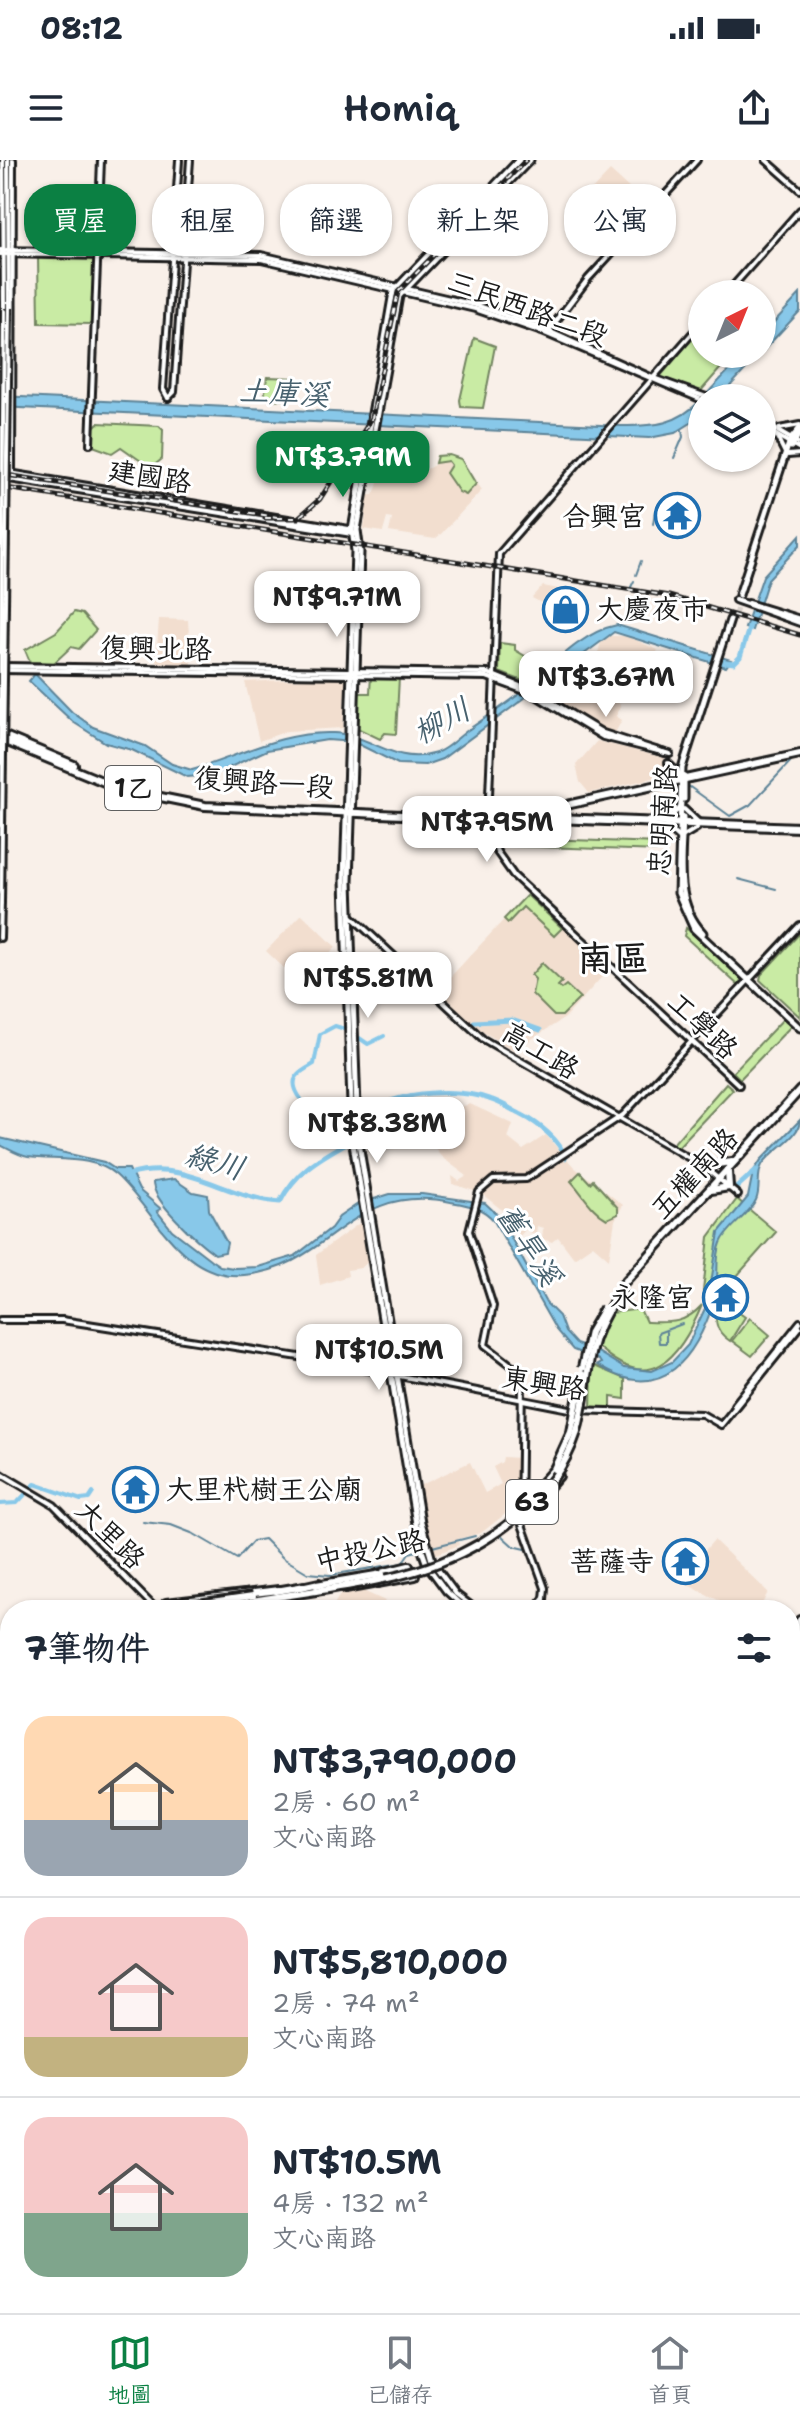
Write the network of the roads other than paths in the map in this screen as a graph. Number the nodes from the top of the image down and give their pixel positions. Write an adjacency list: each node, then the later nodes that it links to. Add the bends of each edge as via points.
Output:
1 (8, 160): 14 (street)
2 (101, 160): 9 (street)
3 (179, 160): 10 (street)
4 (190, 160): 11 (street)
5 (519, 160): 23 (main road)
6 (530, 160): 20 (main road)
7 (697, 160): 28 (street, via 588,279)
8 (766, 160): 12 (street)
9 (100, 184)
10 (177, 184)
11 (188, 184)
12 (800, 190)
13 (800, 210): 21 (street)
14 (6, 252): 40 (street); 41 (street, bridge)
15 (98, 256): 37 (street)
16 (173, 256): 17 (street, via 163,389 168,398 174,392)
17 (184, 256)
18 (202, 256): 22 (street, 三民西路二段, via 258,259)
19 (264, 256): 23 (street, 三民西路二段)
20 (420, 272): 24 (main road); 25 (street)
21 (738, 280)
22 (380, 286): 23 (street, 三民西路二段); 27 (street)
23 (395, 288): 24 (street, 三民西路二段); 27 (main road)
24 (403, 290): 25 (street, 三民西路二段); 26 (street, 三民西路二段); 27 (main road)
25 (424, 293): 28 (street, 三民西路二段, via 476,305)
26 (411, 294): 27 (street); 28 (street, 三民西路二段)
27 (393, 302): 43 (main road)
28 (548, 332): 31 (street, 三民西路二段)
29 (688, 338): 31 (street)
30 (0, 340): 33 (street)
31 (652, 380): 32 (street, 三民西路二段); 49 (street, via 499,554)
32 (688, 392)
33 (1, 411): 39 (street)
34 (800, 429): 35 (street); 36 (main road)
35 (776, 431): 36 (street); 38 (street)
36 (796, 443): 38 (main road); 38 (street)
37 (90, 444)
38 (787, 454): 44 (main road)
39 (0, 474): 40 (main road, 建國路); 42 (main road, 建國路)
40 (12, 474): 42 (main road, 建國路)
41 (6, 522): 53 (street, bridge); 67 (street, bridge)
42 (293, 522): 43 (main road)
43 (355, 532): 48 (main road, via 360,552)
44 (738, 597): 46 (street)
45 (732, 621): 55 (main road, 忠明南路)
46 (800, 621)
47 (0, 668): 48 (street, 復興北路)
48 (354, 672): 49 (street, 復興北路); 58 (main road)
49 (493, 676): 52 (street, 復興北路, via 603,733); 59 (street)
50 (0, 736): 58 (main road, 復興路一段 / 1乙, via 133,788 223,806); 58 (main road, 復興路一段 / 1乙, via 121,789 228,809)
51 (800, 752): 55 (main road, 1乙)
52 (668, 754)
53 (0, 763)
54 (668, 763): 55 (street)
55 (683, 778): 56 (main road, 1乙); 57 (main road, 忠明南路)
56 (549, 808): 59 (main road, 1乙); 60 (main road, 1乙); 61 (street)
57 (682, 808): 62 (street); 63 (main road, 忠明南路); 64 (street)
58 (349, 812): 59 (main road, 復興路一段 / 1乙); 68 (main road)
59 (488, 817): 60 (main road, 1乙); 74 (street, 工學路, via 497,852 514,876)
60 (503, 818): 61 (street)
61 (556, 819): 62 (street)
62 (665, 822): 63 (street); 66 (street)
63 (681, 823): 64 (street); 66 (main road, 忠明南路)
64 (700, 825): 65 (street); 66 (street)
65 (800, 828)
66 (680, 838): 72 (main road, 忠明南路, via 682,892 689,915)
67 (1, 903): 69 (street)
68 (348, 912): 77 (street, 高工路, via 487,1041); 78 (main road); 78 (main road)
69 (2, 923): 71 (street)
70 (800, 925): 72 (street)
71 (0, 938)
72 (750, 979): 73 (main road, 忠明南路); 74 (street)
73 (800, 1026)
74 (691, 1041): 75 (street, 工學路); 77 (street)
75 (739, 1085)
76 (800, 1092): 79 (main road, 五權南路 / 63); 81 (main road, 五權南路 / 63)
77 (617, 1117): 80 (street, 高工路); 92 (street, via 526,1179 493,1180 479,1194 470,1237 493,1306 485,1345 518,1371)
78 (354, 1140): 90 (main road)
79 (732, 1162): 80 (main road); 82 (main road, 五權南路 / 63)
80 (703, 1166): 82 (street, 高工路); 84 (main road)
81 (728, 1172): 82 (main road, 五權南路 / 63); 83 (main road)
82 (719, 1178): 83 (street, 高工路); 84 (main road, 五權南路 / 63)
83 (729, 1187): 84 (main road); 85 (street, 高工路)
84 (710, 1188): 86 (main road, 五權南路 / 63)
85 (738, 1195)
86 (622, 1287): 89 (main road, 中投公路 / 63, bridge, via 593,1324); 91 (main road, 中投公路 / 63, bridge, via 597,1326)
87 (0, 1320): 90 (street, 東興路, via 62,1320)
88 (800, 1324): 92 (street, 東興路, via 720,1424 702,1414 586,1411)
89 (582, 1374): 93 (main road, bridge, via 571,1432); 100 (main road, 中投公路 / 63, bridge, via 574,1432 562,1459 536,1494 494,1530 418,1566)
90 (394, 1376): 92 (street, 東興路); 97 (main road, via 419,1542)
91 (584, 1391): 93 (main road, bridge, via 577,1441); 100 (main road, 中投公路 / 63, bridge, via 576,1434 556,1474 497,1532 441,1562 371,1582)
92 (523, 1401): 104 (street, via 520,1519)
93 (556, 1472): 95 (main road); 96 (main road)
94 (0, 1473): 106 (street, 大里路, via 54,1505)
95 (525, 1501)
96 (531, 1508)
97 (429, 1561): 111 (street); 112 (street)
98 (409, 1566): 102 (main road)
99 (415, 1576): 102 (main road)
100 (316, 1588): 102 (main road, 中投公路 / 63)
101 (279, 1590): 102 (main road, 中投公路 / 63); 105 (main road, 中投公路 / 63); 107 (main road)
102 (301, 1590): 103 (main road, 中投公路 / 63)
103 (287, 1595): 105 (main road, 中投公路 / 63); 110 (main road)
104 (546, 1597): 113 (street); 114 (street)
105 (254, 1598): 108 (main road, 中投公路 / 63, bridge); 109 (main road, 中投公路 / 63, bridge)
106 (147, 1600)
107 (192, 1600)
108 (238, 1600)
109 (244, 1600)
110 (279, 1600)
111 (456, 1600)
112 (464, 1600)
113 (543, 1600)
114 (545, 1600)

